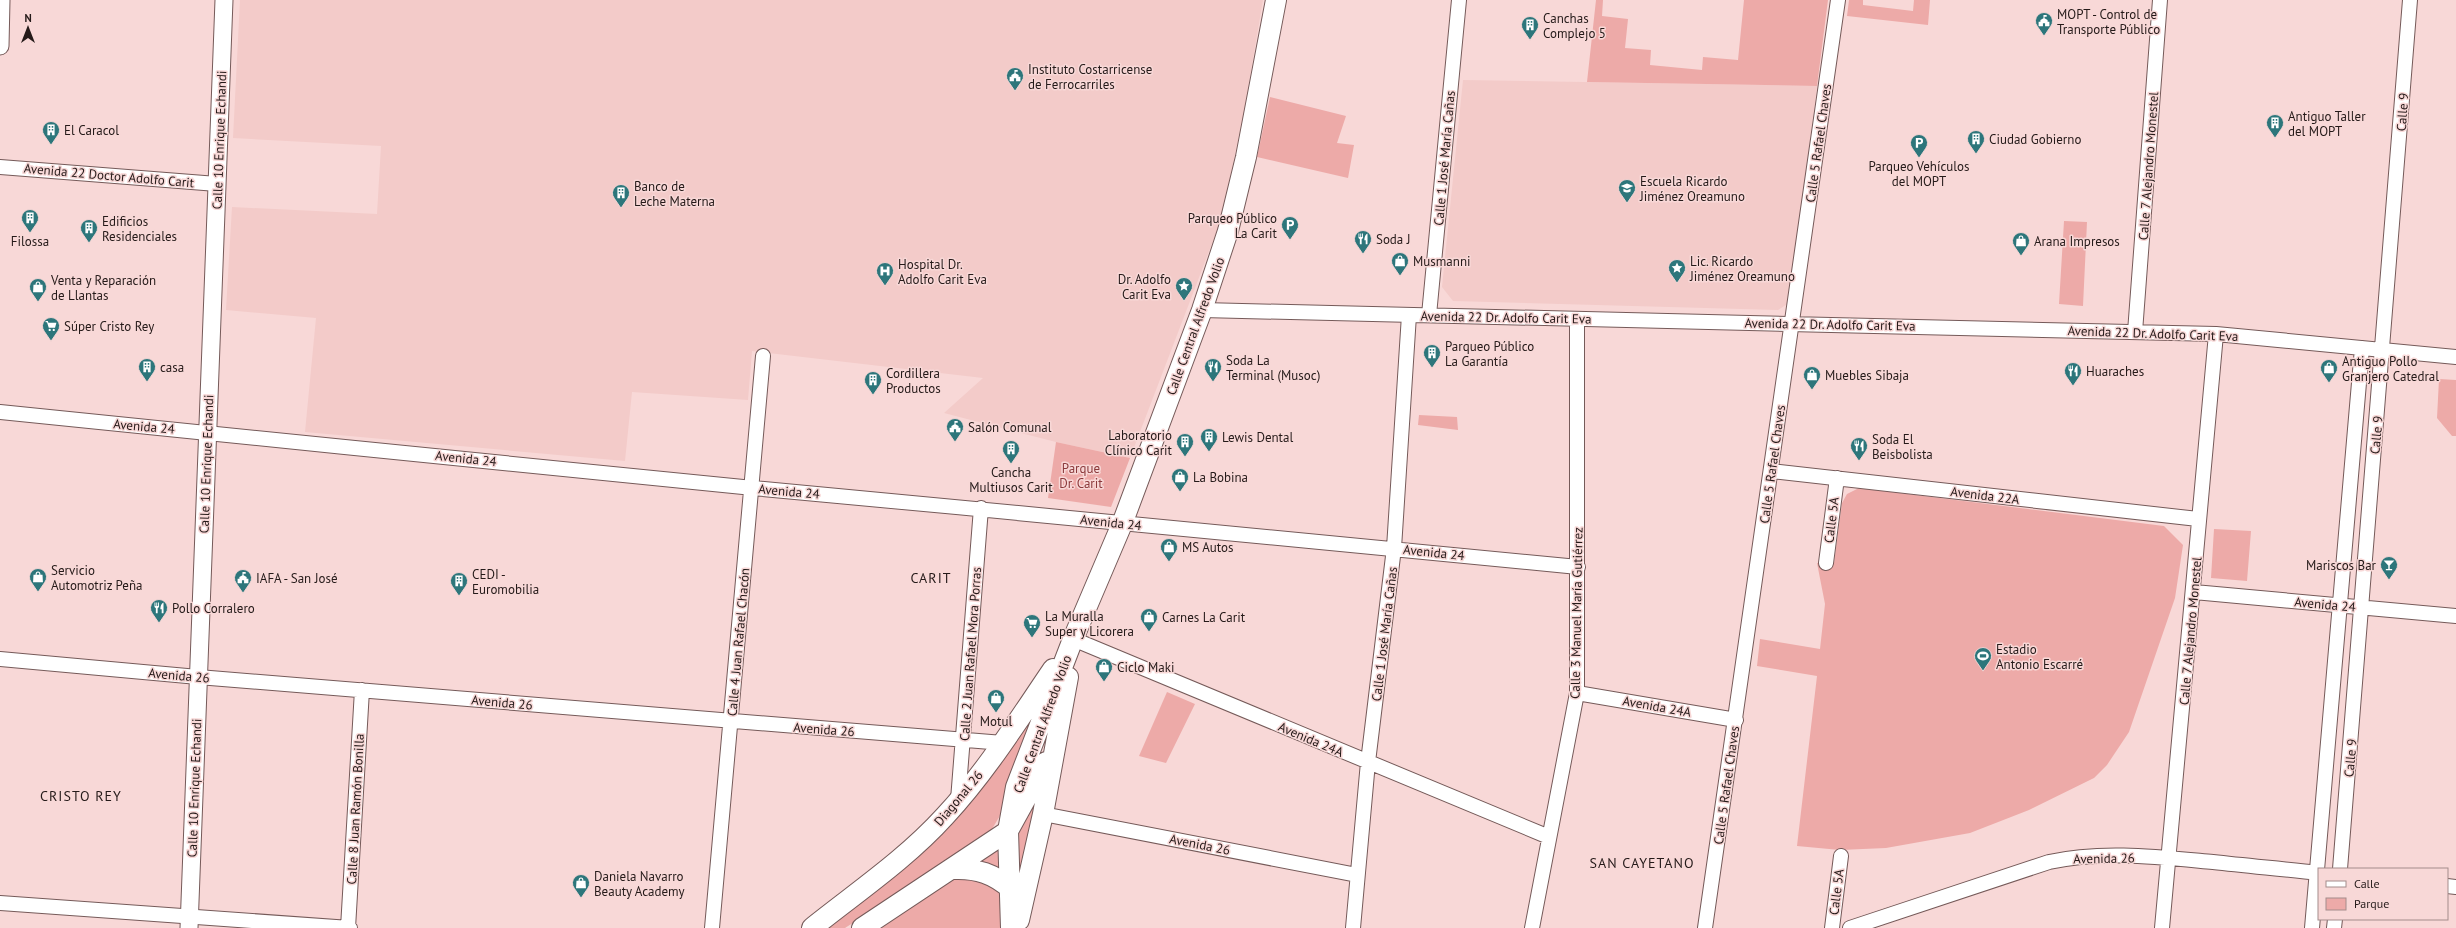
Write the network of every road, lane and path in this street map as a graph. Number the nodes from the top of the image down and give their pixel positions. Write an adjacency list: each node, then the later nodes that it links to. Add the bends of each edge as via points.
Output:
1 (1, 0): 8 (street)
2 (224, 0): 10 (street, Calle 10 Enrique Echandi)
3 (1276, 0): 11 (main road, Calle Central Alfredo Volio, via 1246,157 1228,231)
4 (1459, 0): 13 (street, Calle 1 José María Cañas)
5 (1838, 0): 15 (street, Calle 5 Rafael Chaves)
6 (2160, 0): 16 (street, Calle 7 Alejandro Monestel)
7 (2410, 0): 19 (street, Calle 9)
8 (0, 46)
9 (0, 166): 10 (street, Avenida 22 Doctor Adolfo Carit)
10 (217, 184): 23 (street, Calle 10 Enrique Echandi)
11 (1202, 310): 12 (street, Avenida 22 Dr. Adolfo Carit Eva); 29 (main road, Calle Central Alfredo Volio)
12 (1409, 315): 13 (street, Avenida 22 Dr. Adolfo Carit Eva); 30 (street, Calle 1 José María Cañas)
13 (1429, 315): 14 (street, Avenida 22 Dr. Adolfo Carit Eva)
14 (1577, 319): 15 (street, Avenida 22 Dr. Adolfo Carit Eva); 32 (street, Calle 3 Manuel María Gutiérrez)
15 (1792, 323): 16 (street, Avenida 22 Dr. Adolfo Carit Eva); 24 (street, Calle 5 Rafael Chaves)
16 (2135, 332): 17 (street, Avenida 22 Dr. Adolfo Carit Eva)
17 (2216, 334): 18 (street, Avenida 22 Dr. Adolfo Carit Eva); 28 (street, Calle 7 Alejandro Monestel)
18 (2362, 348): 19 (street, Avenida 22 Dr. Adolfo Carit Eva); 34 (street, Calle 9)
19 (2383, 350): 21 (street, Avenida 22 Dr. Adolfo Carit Eva); 35 (street, Calle 9)
20 (763, 356): 26 (street, Calle 4 Juan Rafael Chacón)
21 (2456, 357)
22 (0, 412): 23 (street, Avenida 24)
23 (207, 432): 26 (street, Avenida 24); 39 (street, Calle 10 Enrique Echandi)
24 (1772, 471): 25 (street, Avenida 22A); 42 (street, Calle 5 Rafael Chaves)
25 (1837, 478): 28 (street, Avenida 22A); 31 (street, Calle 5A)
26 (752, 488): 27 (street, Avenida 24); 43 (street, Calle 4 Juan Rafael Chacón)
27 (981, 508): 29 (street, Avenida 24); 44 (street, Calle 2 Juan Rafael Mora Porras)
28 (2198, 519): 33 (street, Calle 7 Alejandro Monestel)
29 (1122, 524): 30 (street, Avenida 24); 37 (main road, Calle Central Alfredo Volio)
30 (1394, 548): 32 (street, Avenida 24); 47 (street, Calle 1 José María Cañas)
31 (1826, 563)
32 (1578, 567): 41 (street, Calle 3 Manuel María Gutiérrez)
33 (2194, 592): 34 (street, Avenida 24); 53 (street, Calle 7 Alejandro Monestel)
34 (2341, 605): 35 (street, Avenida 24); 54 (street, Calle 9)
35 (2362, 607): 36 (street, Avenida 24); 55 (street, Calle 9)
36 (2456, 616)
37 (1073, 639): 45 (main road, Diagonal 26); 46 (main road, Calle Central Alfredo Volio, via 1066,693); 47 (street, Avenida 24A); 50 (main road, Calle Central Alfredo Volio, via 1016,787)
38 (0, 659): 39 (street, Avenida 26)
39 (198, 677): 40 (street, Avenida 26); 61 (street, Calle 10 Enrique Echandi)
40 (362, 690): 43 (street, Avenida 26); 62 (street, Calle 8 Juan Ramón Bonilla)
41 (1577, 693): 42 (street, Avenida 24A); 51 (street, Calle 3 Manuel María Gutiérrez)
42 (1736, 720): 70 (street, Calle 5 Rafael Chaves)
43 (731, 722): 44 (street, Avenida 26); 63 (street, Calle 4 Juan Rafael Chacón)
44 (964, 740): 45 (street, Avenida 26); 48 (street, Calle 2 Juan Rafael Mora Porras)
45 (1003, 743): 48 (main road, Diagonal 26)
46 (1055, 743): 49 (main road, Calle Central Alfredo Volio); 50 (main road)
47 (1368, 762): 51 (street, Avenida 24A); 58 (street, Calle 1 José María Cañas)
48 (958, 800): 64 (main road, Diagonal 26, via 909,851)
49 (1043, 814): 58 (street, Avenida 26); 67 (main road, Calle Central Alfredo Volio)
50 (1008, 831): 56 (main road); 59 (main road, Calle Central Alfredo Volio)
51 (1549, 837): 69 (street, Calle 3 Manuel María Gutiérrez)
52 (1841, 856): 71 (street, Calle 5A)
53 (2169, 858): 57 (street, Avenida 26); 72 (street, Avenida 26, via 2090,856 2063,859); 73 (street, Calle 7 Alejandro Monestel)
54 (2318, 868)
55 (2340, 868)
56 (954, 869): 59 (main road, via 966,868 991,874); 65 (main road)
57 (2318, 873): 74 (street, Calle 9)
58 (1357, 875): 68 (street, Calle 1 José María Cañas)
59 (1011, 889): 66 (main road, Calle Central Alfredo Volio)
60 (0, 903): 61 (street)
61 (189, 922): 62 (street)
62 (349, 928)
63 (712, 928)
64 (812, 928)
65 (862, 928)
66 (1011, 928)
67 (1017, 928)
68 (1352, 928)
69 (1532, 928)
70 (1705, 928)
71 (1832, 928)
72 (1850, 928)
73 (2162, 928)
74 (2312, 928)

